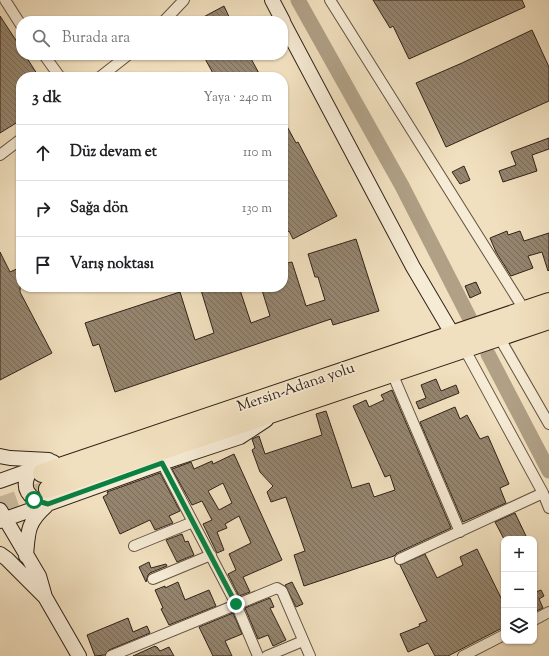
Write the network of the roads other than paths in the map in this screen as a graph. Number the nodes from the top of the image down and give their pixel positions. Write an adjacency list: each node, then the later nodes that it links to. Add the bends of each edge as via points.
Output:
1 (5, 0): 7 (street)
2 (184, 0): 5 (street)
3 (272, 0): 6 (main road)
4 (330, 0): 16 (street)
5 (169, 16)
6 (280, 16)
7 (16, 17)
8 (288, 30): 19 (main road, via 409,260)
9 (48, 60): 11 (street)
10 (122, 60): 12 (street)
11 (56, 72)
12 (106, 72)
13 (16, 142): 14 (street)
14 (0, 155)
15 (549, 302): 16 (highway, Mersin-Adana yolu)
16 (525, 311): 19 (highway, Mersin-Adana yolu)
17 (549, 320): 18 (highway, Mersin-Adana yolu)
18 (504, 335): 19 (highway, Mersin-Adana yolu); 22 (street)
19 (458, 342): 20 (highway, Mersin-Adana yolu); 21 (highway, Mersin-Adana yolu); 28 (street)
20 (392, 373): 21 (highway, Mersin-Adana yolu); 32 (street)
21 (279, 402): 24 (main road, via 208,410); 25 (main road, via 240,437); 27 (highway, Mersin-Adana yolu)
22 (549, 424)
23 (0, 456): 24 (main road)
24 (55, 461): 27 (main road)
25 (162, 463): 27 (main road); 31 (street)
26 (0, 481): 27 (main road)
27 (42, 484): 30 (main road); 36 (main road, via 36,515 28,531)
28 (542, 493): 29 (street); 32 (street)
29 (549, 508)
30 (2, 516): 36 (main road)
31 (193, 522): 33 (street); 35 (street)
32 (459, 532): 37 (street)
33 (134, 546)
34 (0, 554): 39 (main road)
35 (210, 555): 38 (street); 40 (street)
36 (26, 556): 39 (main road, via 39,576)
37 (400, 559)
38 (153, 579)
39 (45, 597): 45 (main road)
40 (236, 604): 44 (street, via 277,588 282,591); 46 (street); 47 (street)
41 (549, 612): 42 (street)
42 (537, 618)
43 (501, 637): 50 (street)
44 (303, 641): 48 (street); 49 (street)
45 (79, 656)
46 (111, 656)
47 (258, 656)
48 (267, 656)
49 (310, 656)
50 (463, 656)

